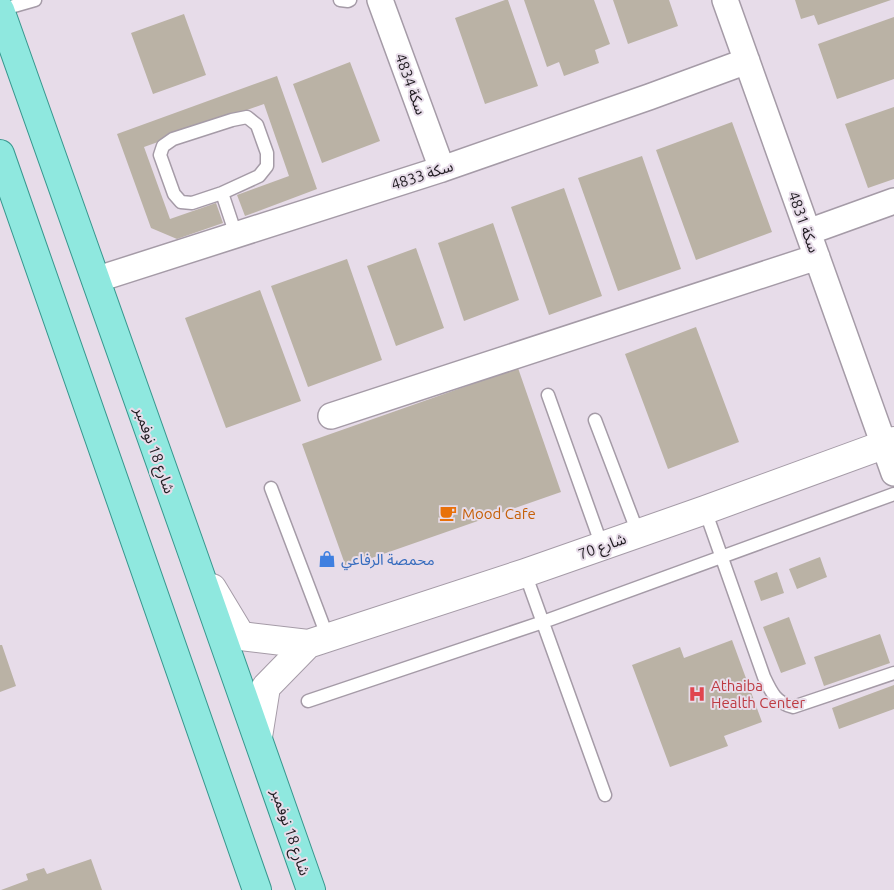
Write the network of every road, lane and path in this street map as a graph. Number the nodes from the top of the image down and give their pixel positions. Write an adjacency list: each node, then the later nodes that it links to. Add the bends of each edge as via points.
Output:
1 (35, 0): 6 (lane)
2 (340, 0): 3 (lane)
3 (350, 0)
4 (380, 0): 9 (street, سكة 4834)
5 (725, 0): 7 (street, سكة 4831)
6 (0, 10): 15 (main road, شارع 18 نوفمبر)
7 (747, 61): 9 (street, سكة 4833); 12 (street, سكة 4831)
8 (0, 154): 35 (main road)
9 (442, 169): 13 (street, سكة 4833)
10 (222, 194): 10 (lane, via 192,203 181,202 174,194 160,155 163,146 173,139 247,117 257,125 267,153 267,166 259,176); 13 (lane)
11 (894, 201): 12 (street)
12 (808, 232): 14 (street, سكة 4831)
13 (236, 234): 15 (street, سكة 4833)
14 (817, 257): 17 (street); 19 (street, سكة 4831)
15 (95, 280): 27 (main road, شارع 18 نوفمبر)
16 (548, 395): 25 (lane)
17 (331, 416)
18 (595, 420): 24 (lane)
19 (889, 442): 20 (street, سكة 4831); 23 (street, شارع 70)
20 (894, 473)
21 (271, 488): 30 (lane)
22 (894, 494): 26 (lane)
23 (705, 510): 24 (street, شارع 70); 26 (lane)
24 (638, 533): 25 (street, شارع 70)
25 (602, 546): 28 (street, شارع 70)
26 (721, 557): 29 (lane); 31 (lane, via 764,677 779,701 794,707)
27 (195, 561): 30 (street, شارع 70, via 241,636); 33 (main road, شارع 18 نوفمبر)
28 (525, 574): 29 (lane); 30 (street, شارع 70)
29 (543, 622): 32 (lane); 34 (lane)
30 (318, 641): 33 (street, شارع 70, via 266,687)
31 (894, 673)
32 (308, 701)
33 (258, 736): 36 (main road, شارع 18 نوفمبر)
34 (605, 795)
35 (257, 890)
36 (311, 890)

